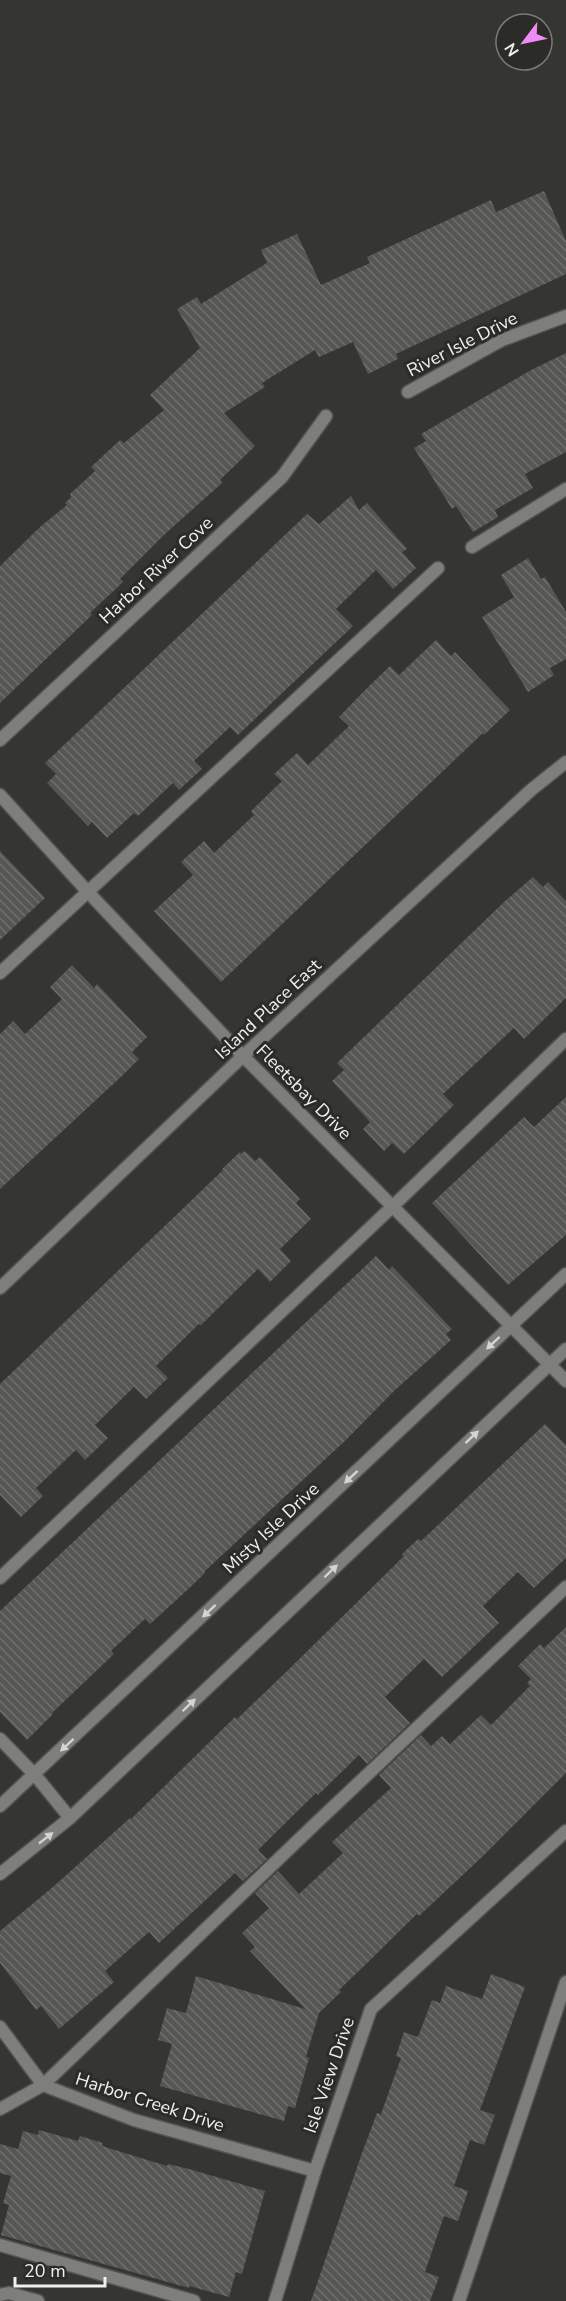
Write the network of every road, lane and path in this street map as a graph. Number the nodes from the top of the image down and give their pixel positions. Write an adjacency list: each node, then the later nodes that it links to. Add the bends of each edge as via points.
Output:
1 (566, 316): 2 (street, River Isle Drive, via 502,340)
2 (408, 393)
3 (326, 416): 7 (street, Harbor River Cove, via 282,477)
4 (566, 489): 5 (street)
5 (472, 547)
6 (438, 568): 10 (street)
7 (0, 740)
8 (566, 762): 13 (street, Island Place East)
9 (0, 795): 10 (street, Fleetsbay Drive)
10 (87, 891): 11 (street); 13 (street, Fleetsbay Drive)
11 (0, 973)
12 (566, 1039): 14 (street)
13 (243, 1056): 14 (street, Fleetsbay Drive); 16 (street, Island Place East)
14 (392, 1207): 17 (street, Fleetsbay Drive); 21 (street)
15 (566, 1274): 17 (street, Misty Isle Drive)
16 (0, 1288)
17 (512, 1326): 19 (street, Fleetsbay Drive); 24 (street, Misty Isle Drive, one-way to 24)
18 (566, 1349): 19 (street)
19 (550, 1364): 20 (street, Fleetsbay Drive); 26 (street, one-way to 19)
20 (566, 1381)
21 (0, 1578)
22 (566, 1587): 31 (street)
23 (0, 1739): 24 (street)
24 (35, 1775): 25 (street, Misty Isle Drive); 26 (street)
25 (0, 1806)
26 (70, 1818): 28 (street, one-way to 26)
27 (566, 1832): 33 (street, Isle View Drive, via 371,2009)
28 (0, 1874)
29 (566, 1982): 39 (street)
30 (0, 2027): 31 (street)
31 (43, 2085): 32 (street); 33 (street, Harbor Creek Drive, via 134,2120)
32 (0, 2109)
33 (315, 2171): 38 (street, Isle View Drive)
34 (0, 2245): 37 (street)
35 (0, 2295): 36 (street, via 9,2293)
36 (38, 2301)
37 (194, 2301)
38 (275, 2301)
39 (459, 2301)

